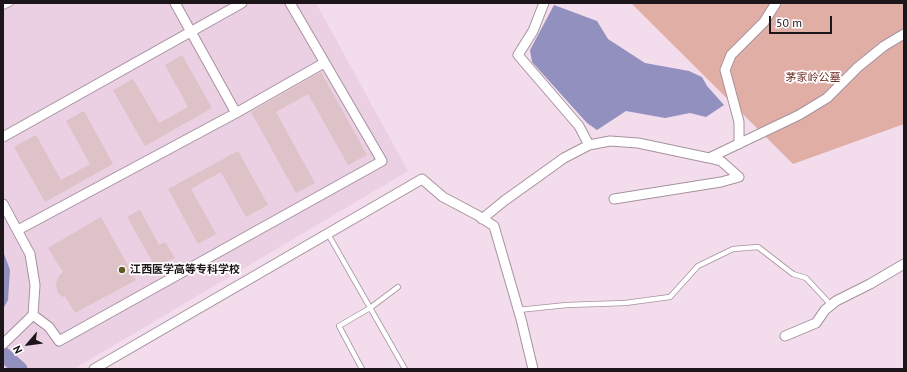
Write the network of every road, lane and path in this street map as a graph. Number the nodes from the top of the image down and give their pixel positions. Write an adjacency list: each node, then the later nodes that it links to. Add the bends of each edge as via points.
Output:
1 (11, 3): 7 (lane)
2 (175, 3): 8 (street)
3 (242, 3): 8 (street)
4 (290, 3): 10 (street)
5 (544, 3): 14 (street, via 533,31 518,55 580,126)
6 (776, 3): 13 (street, via 764,22 731,55 725,70 739,122)
7 (3, 7)
8 (191, 31): 11 (street); 12 (street)
9 (904, 34): 13 (street, via 858,67 827,98 799,115)
10 (324, 63): 11 (street); 26 (street, via 382,161 59,341 49,327)
11 (236, 113): 19 (street)
12 (3, 137)
13 (739, 144): 15 (street)
14 (589, 145): 15 (street, via 610,141 638,143); 18 (street, via 564,158)
15 (710, 158): 16 (street, via 721,161 739,177)
16 (614, 198)
17 (3, 204): 19 (street)
18 (482, 219): 20 (street, via 443,197 422,180); 25 (street, via 494,226)
19 (18, 230): 26 (street, via 30,254 35,285)
20 (328, 234): 24 (lane); 29 (street)
21 (904, 264): 23 (street)
22 (398, 287): 24 (lane)
23 (831, 305): 25 (lane, via 806,278 793,274 758,247 733,249 698,266 670,297 625,303); 27 (street, via 816,323)
24 (370, 308): 30 (lane, via 339,326); 31 (lane)
25 (518, 310): 32 (street)
26 (33, 315): 28 (street)
27 (785, 336)
28 (3, 344)
29 (94, 369)
30 (362, 369)
31 (405, 369)
32 (533, 369)

